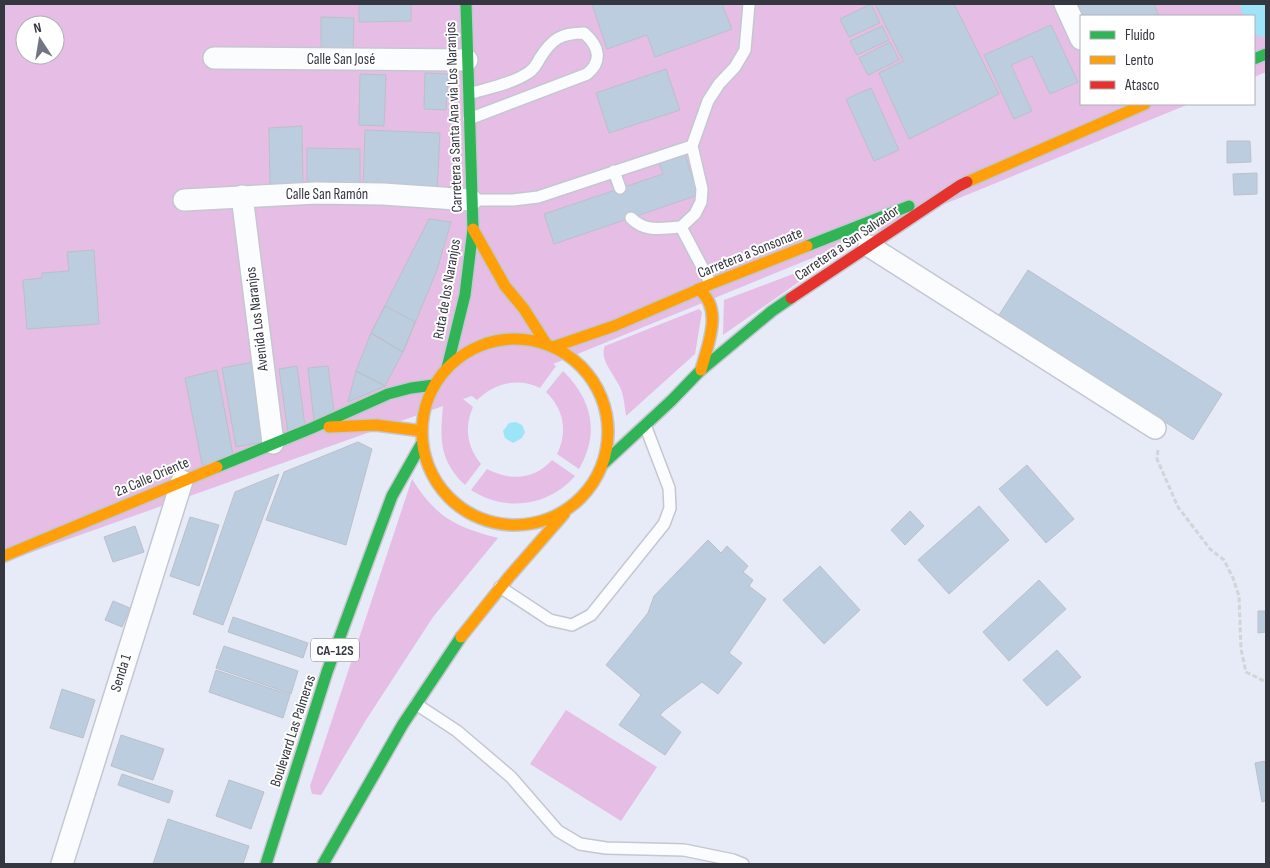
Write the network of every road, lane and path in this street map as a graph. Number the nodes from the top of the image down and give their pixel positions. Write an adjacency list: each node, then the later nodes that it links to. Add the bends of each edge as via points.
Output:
1 (466, 4): 6 (main road, Carretera a Santa Ana via Los Naranjos)
2 (749, 4): 11 (lane, via 745,50 708,101)
3 (1065, 4): 4 (street)
4 (1080, 37)
5 (214, 58): 6 (street, Calle San José)
6 (467, 60): 7 (main road, Carretera a Santa Ana via Los Naranjos)
7 (469, 94): 10 (main road, Carretera a Santa Ana via Los Naranjos); 10 (lane, via 520,78 530,72 547,46 571,33 584,33 593,41 598,54 595,67 587,74)
8 (1139, 105): 9 (main road, Carretera a San Salvador)
9 (1114, 110): 13 (main road, Carretera a San Salvador)
10 (469, 119): 17 (main road, Carretera a Santa Ana via Los Naranjos)
11 (692, 146): 12 (lane); 19 (lane, via 702,189 701,202 695,214)
12 (614, 171): 14 (lane); 17 (lane, via 538,196)
13 (959, 186): 21 (main road, Carretera a San Salvador); 22 (main road, Carretera a Sonsonate)
14 (620, 188)
15 (242, 196): 16 (street, Calle San Ramón); 17 (street, Calle San Ramón, via 383,194); 32 (street, Avenida Los Naranjos)
16 (184, 200)
17 (471, 200): 20 (main road, Carretera a Santa Ana via Los Naranjos)
18 (631, 218): 19 (lane, via 639,226 651,229)
19 (681, 227): 22 (lane)
20 (473, 229): 24 (main road, Ruta de los Naranjos, via 505,286); 25 (main road, Ruta de los Naranjos, via 465,295)
21 (869, 246): 26 (main road, Carretera a San Salvador, via 772,311); 30 (street)
22 (711, 284): 23 (main road, Carretera a Sonsonate)
23 (698, 289): 24 (main road, Carretera a Sonsonate, via 614,326); 26 (main road, via 712,305 712,322)
24 (549, 344): 25 (main road, via 509,339 486,343 465,353); 34 (main road, via 583,368 603,400 609,427)
25 (447, 368): 27 (main road)
26 (701, 370): 28 (main road, Carretera a San Salvador)
27 (434, 385): 29 (main road, 2a Calle Oriente, via 388,394); 31 (main road, via 426,402)
28 (645, 424): 34 (main road, Carretera a San Salvador); 38 (lane, via 669,488 670,508 664,524 591,616 572,625 550,620)
29 (312, 428): 31 (main road, 2a Calle Oriente, via 365,424); 32 (main road, 2a Calle Oriente)
30 (1155, 428): 39 (path, via 1159,442 1157,459 1178,507 1210,549 1224,560 1233,578 1239,596 1241,650 1246,672)
31 (422, 431): 33 (main road)
32 (272, 443): 35 (main road, 2a Calle Oriente)
33 (422, 443): 36 (main road, via 426,462 439,486 458,506 474,516 501,524 529,524); 42 (main road, Boulevard Las Palmeras / CA-12S, via 392,496 376,539 327,672)
34 (603, 464): 36 (main road, via 590,488)
35 (182, 481): 37 (main road, 2a Calle Oriente); 41 (street, Senda 1)
36 (571, 506): 38 (main road)
37 (4, 556)
38 (500, 587): 40 (main road)
39 (1266, 682)
40 (416, 704): 43 (main road, via 362,791); 44 (lane, via 457,731 498,765 558,831 580,844 684,850)
41 (62, 864)
42 (266, 864)
43 (323, 864)
44 (743, 864)

